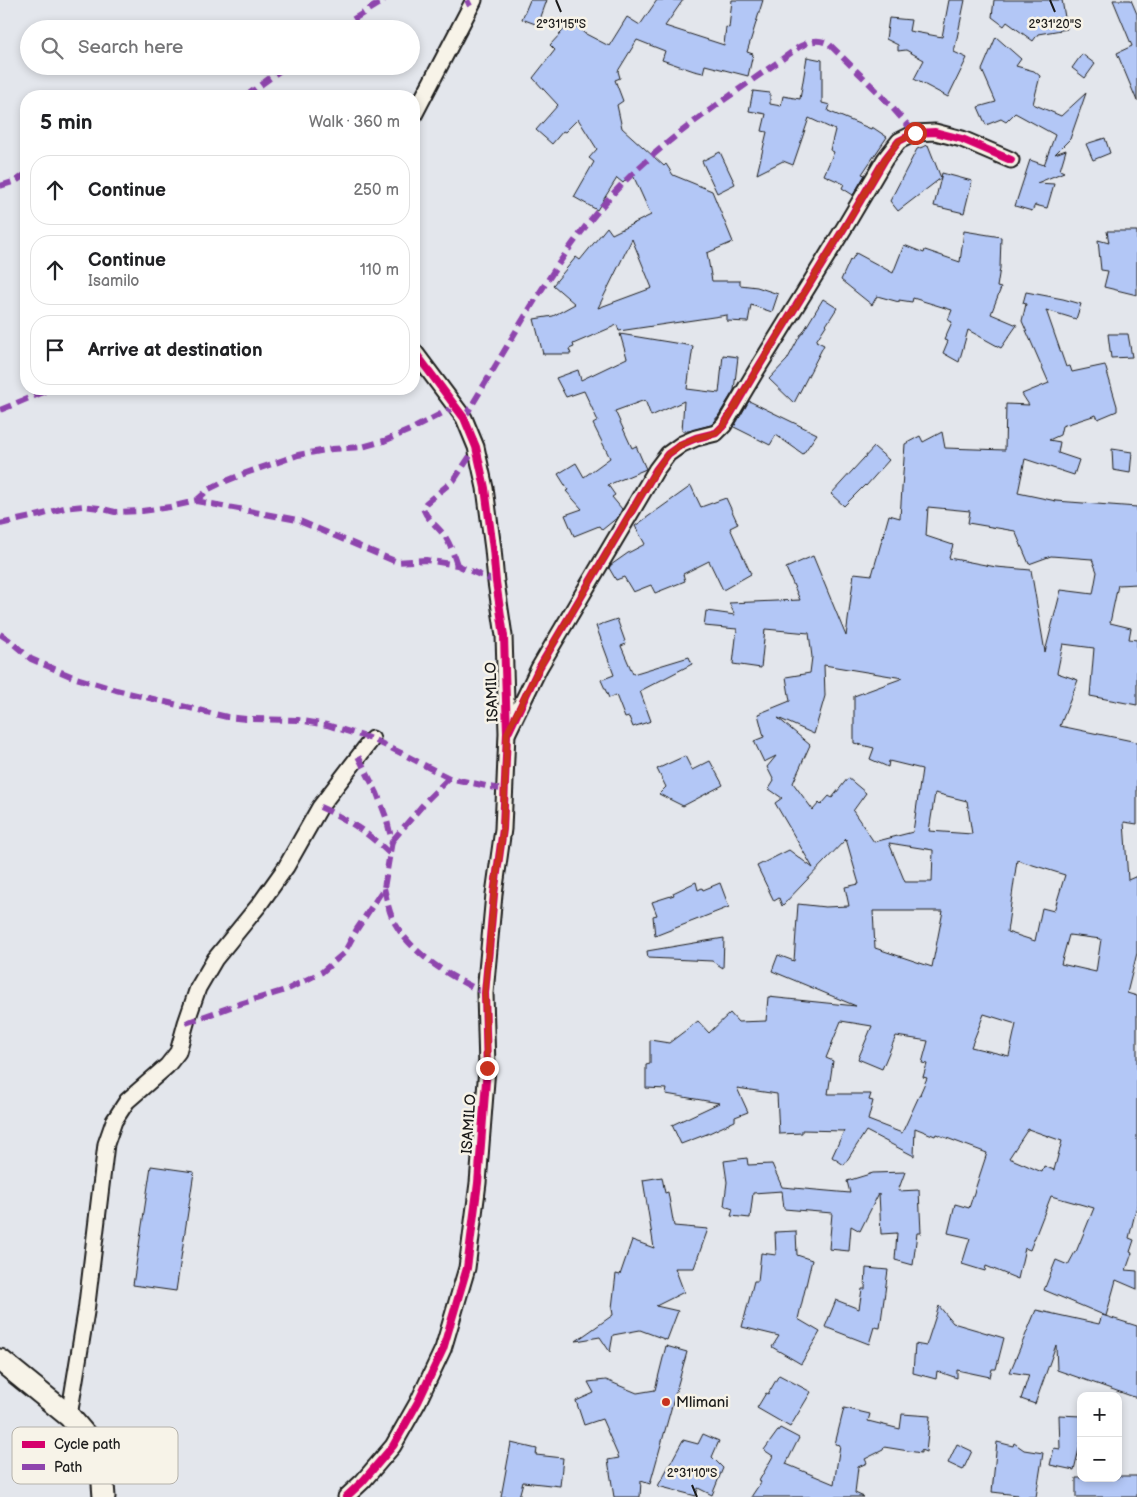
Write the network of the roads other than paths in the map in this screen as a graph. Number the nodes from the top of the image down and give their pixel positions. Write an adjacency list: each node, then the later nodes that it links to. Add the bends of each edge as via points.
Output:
1 (474, 0): 2 (street)
2 (420, 104)
3 (1011, 160): 5 (street, via 962,139 935,132 915,133 899,141 724,425 716,433 682,444 668,454 656,470 539,668)
4 (420, 359): 5 (street, ISAMILO, via 464,418 476,447 485,488 504,636)
5 (507, 733): 12 (street, ISAMILO, via 503,830 485,993 487,1068 467,1268 443,1349 418,1402 393,1446)
6 (372, 739): 8 (street, via 320,807 259,905 215,960 198,988 178,1052 127,1101 114,1120 106,1144 86,1312)
7 (0, 1360): 8 (street)
8 (69, 1416): 9 (street)
9 (78, 1427)
10 (103, 1484): 11 (street)
11 (104, 1497)
12 (346, 1497)

